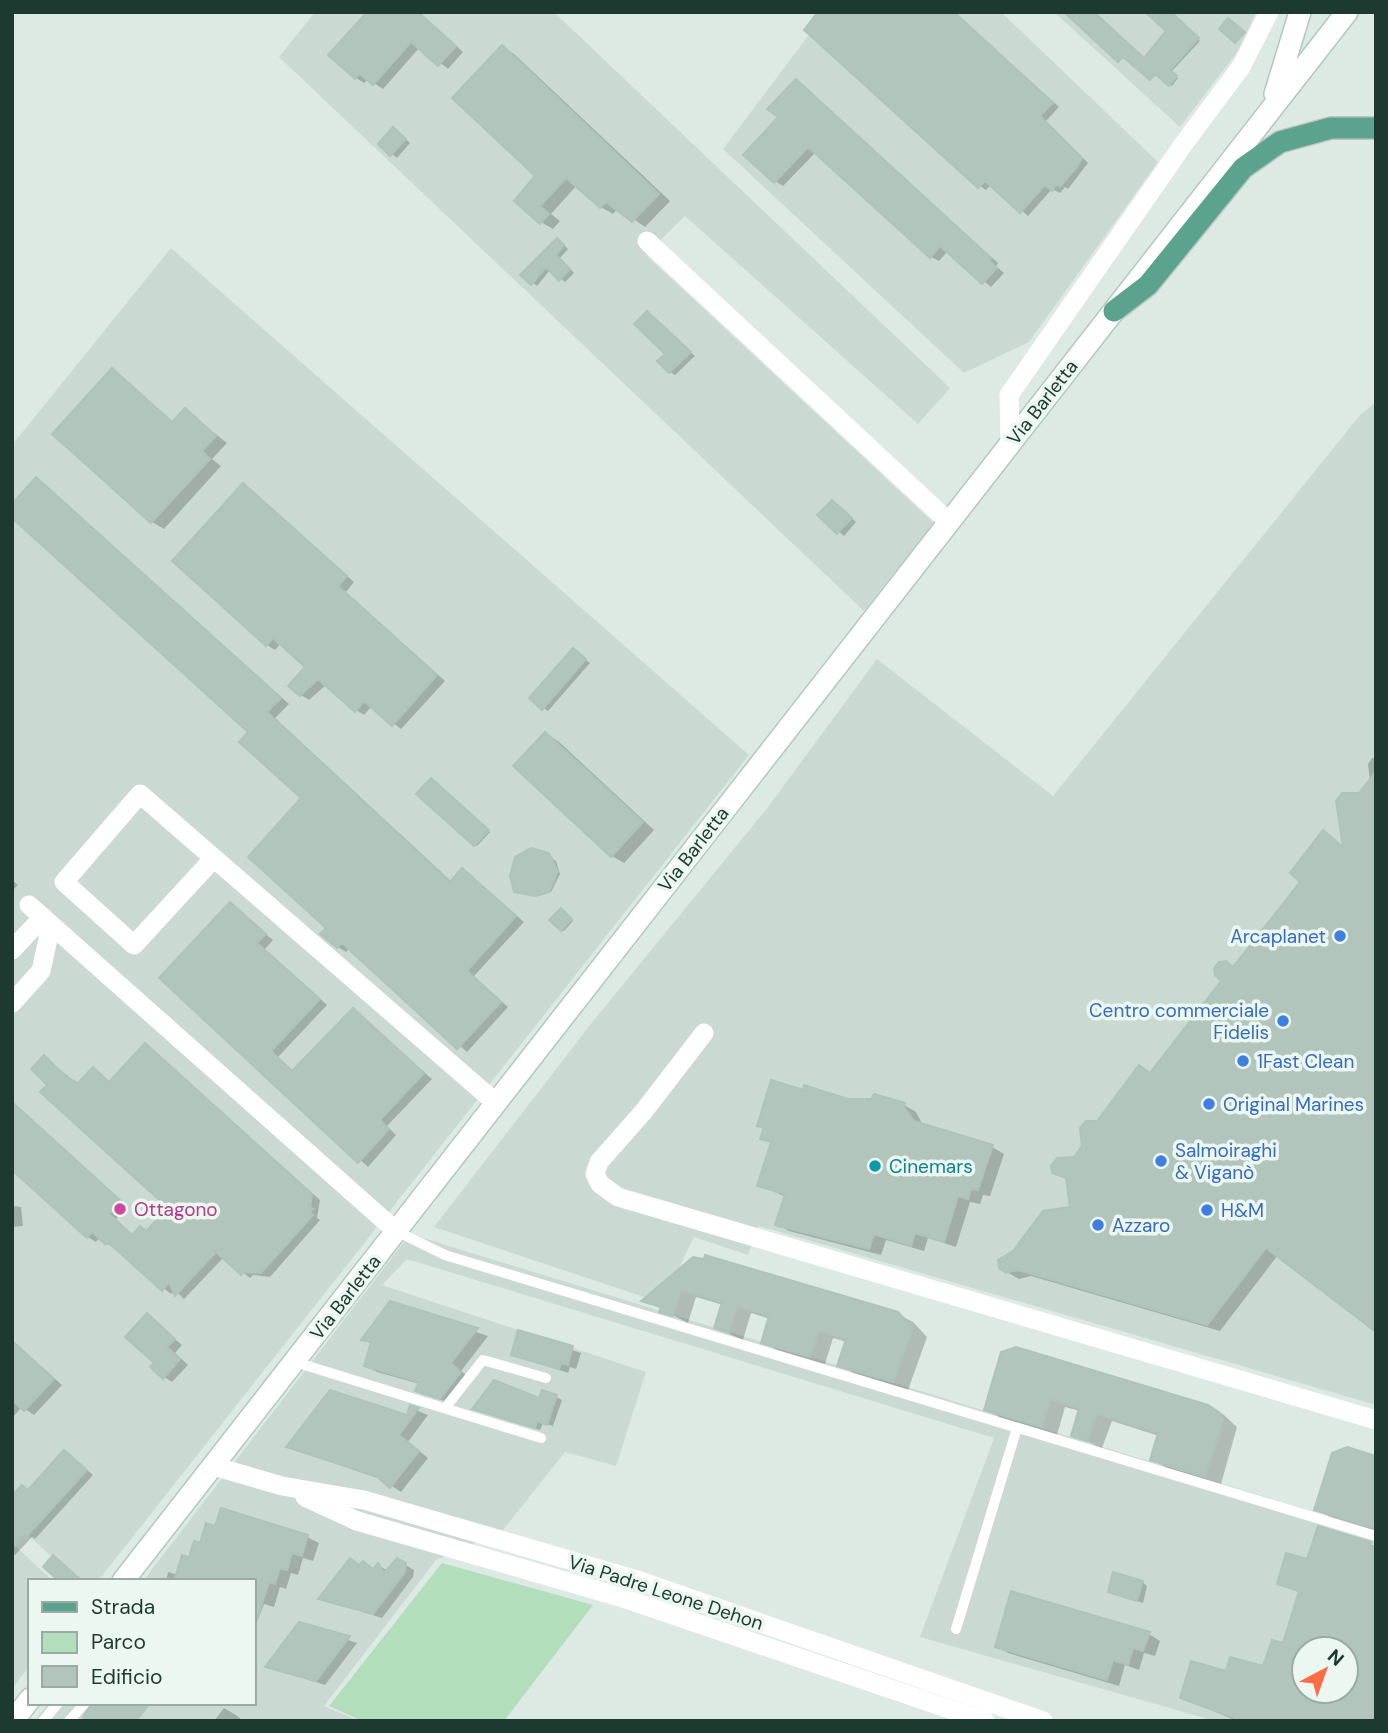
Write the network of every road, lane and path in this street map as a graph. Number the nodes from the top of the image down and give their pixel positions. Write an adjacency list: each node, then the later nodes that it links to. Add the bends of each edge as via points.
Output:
1 (1269, 12): 8 (street, via 1241,67 1009,395)
2 (1300, 12): 4 (main road)
3 (1347, 12): 4 (main road, Via Barletta)
4 (1264, 118): 7 (main road, Via Barletta)
5 (1376, 128): 7 (main road, via 1331,128 1280,142 1243,169 1148,285)
6 (647, 241): 9 (street)
7 (1114, 311): 8 (main road, Via Barletta)
8 (1010, 442): 9 (main road, Via Barletta)
9 (948, 522): 15 (main road, Via Barletta)
10 (214, 858): 10 (street, via 134,945 64,882 140,794); 15 (street)
11 (41, 915): 12 (street); 13 (street, via 41,971); 16 (street)
12 (12, 950)
13 (12, 1003)
14 (704, 1033): 20 (street, via 599,1162 595,1174 600,1184 618,1197)
15 (496, 1102): 16 (main road, Via Barletta)
16 (396, 1231): 17 (main road, Via Barletta); 21 (lane, via 445,1255)
17 (295, 1362): 19 (lane); 23 (main road, Via Barletta)
18 (547, 1378): 19 (lane, via 483,1360)
19 (445, 1408): 22 (lane)
20 (1376, 1420)
21 (1017, 1428): 25 (lane); 27 (lane)
22 (541, 1438)
23 (214, 1466): 24 (street, Via Padre Leone Dehon); 26 (main road, Via Barletta)
24 (282, 1486): 34 (street, Via Padre Leone Dehon, via 357,1521 620,1597); 35 (street, Via Padre Leone Dehon, via 364,1500 634,1579)
25 (1376, 1536)
26 (125, 1579)
27 (956, 1629)
28 (28, 1702): 31 (main road)
29 (56, 1705): 32 (lane)
30 (83, 1705): 33 (lane)
31 (14, 1720)
32 (43, 1721)
33 (69, 1721)
34 (985, 1721)
35 (1043, 1721)

